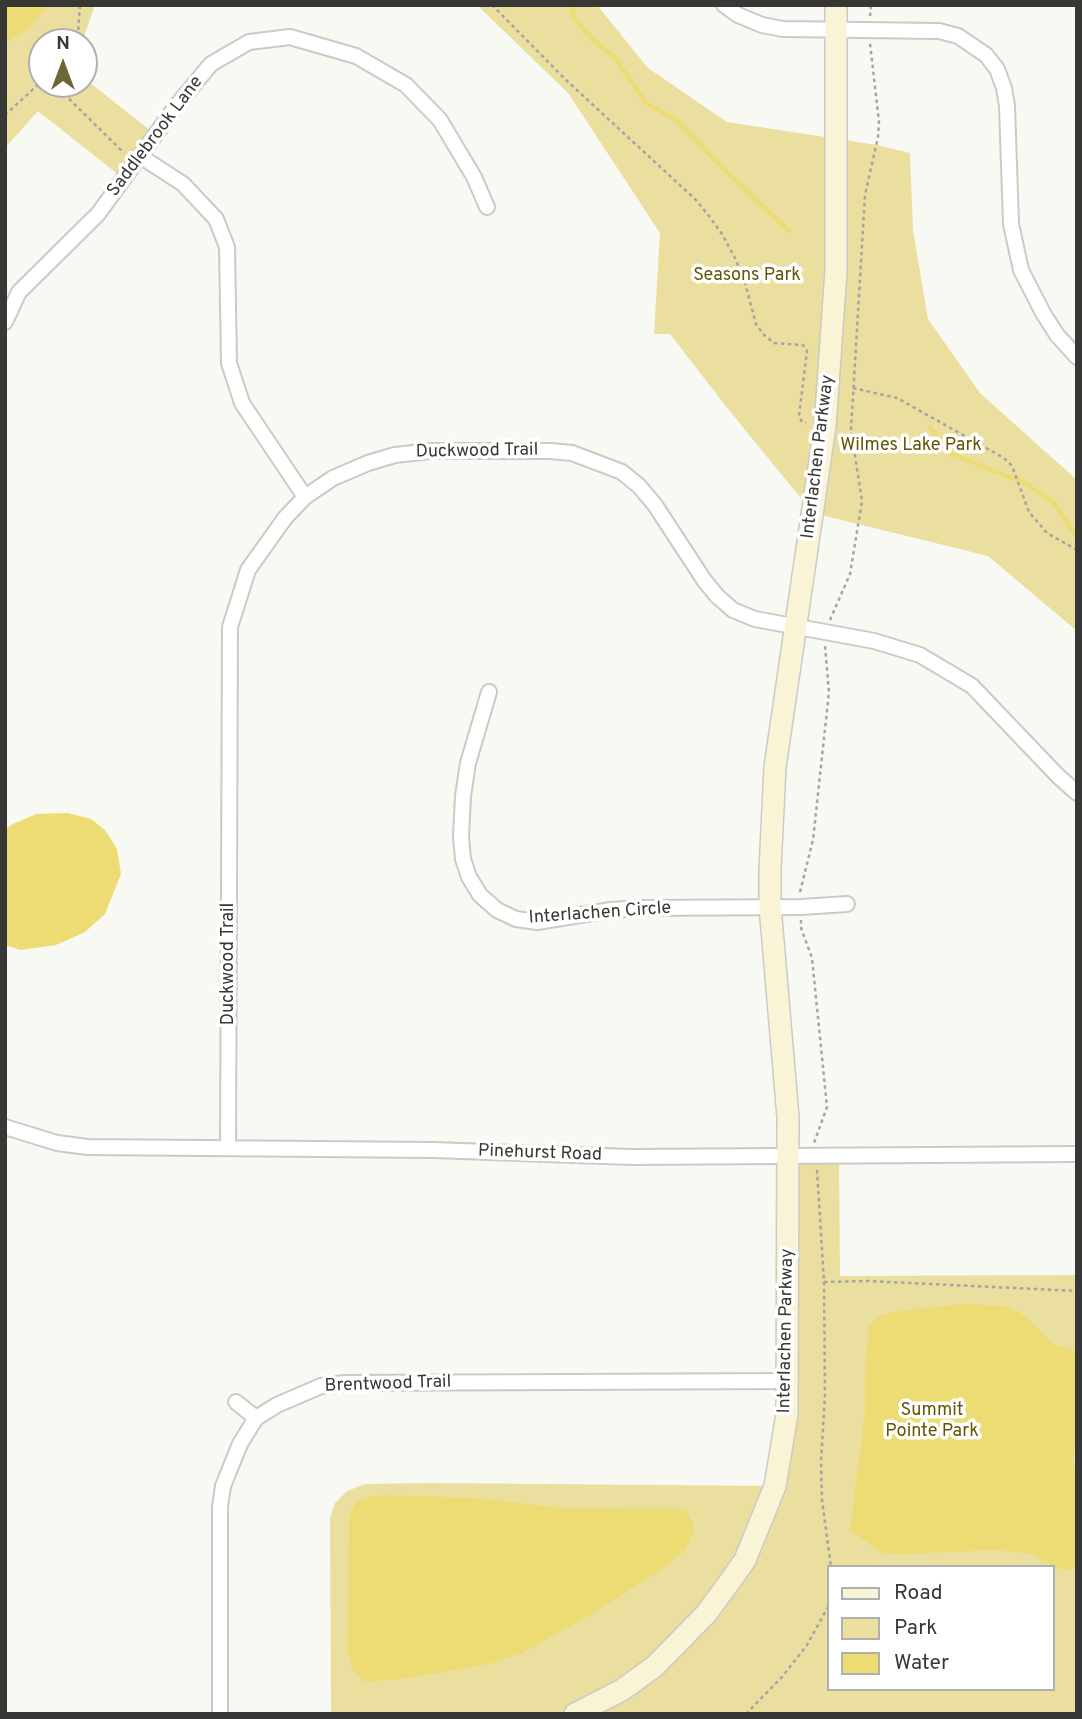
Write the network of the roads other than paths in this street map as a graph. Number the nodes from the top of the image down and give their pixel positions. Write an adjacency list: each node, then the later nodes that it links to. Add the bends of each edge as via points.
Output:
1 (724, 5): 3 (street, via 738,15 783,29)
2 (836, 5): 3 (street, Interlachen Parkway)
3 (836, 30): 7 (street, via 939,31 958,36 986,55 997,69 1007,106 1011,224 1021,270 1050,324); 9 (street, Interlachen Parkway, via 836,271 825,426)
4 (138, 159): 5 (street, Saddlebrook Lane, via 211,64 249,42 290,37 356,56 406,85 440,120); 6 (street, Saddlebrook Lane, via 98,214 19,292); 8 (street, via 183,184 216,219 228,247 229,363 242,403)
5 (487, 207)
6 (5, 322)
7 (1077, 358)
8 (305, 497): 9 (street, Duckwood Trail, via 333,478 395,455 572,453 622,472 639,486 704,580 733,610); 15 (street, Duckwood Trail, via 248,570 230,627)
9 (794, 627): 11 (street, Duckwood Trail, via 899,647 945,668 972,686); 13 (street, Interlachen Parkway, via 775,767)
10 (489, 692): 13 (street, Interlachen Circle, via 468,763 461,836 469,877 496,910 537,922 621,909)
11 (1077, 793)
12 (847, 904): 13 (street)
13 (770, 906): 17 (street, Interlachen Parkway)
14 (5, 1127): 15 (street, Pinehurst Road, via 88,1147)
15 (228, 1148): 17 (street, Pinehurst Road)
16 (1077, 1154): 17 (street, Pinehurst Road)
17 (788, 1157): 18 (street, Interlachen Parkway)
18 (789, 1381): 20 (street, Brentwood Trail, via 345,1383 299,1393); 22 (street, Interlachen Parkway, via 775,1486 745,1560 706,1614 655,1666 622,1690)
19 (236, 1402): 20 (street)
20 (257, 1418): 21 (street, Brentwood Trail, via 228,1469 220,1507)
21 (220, 1714)
22 (575, 1714)

